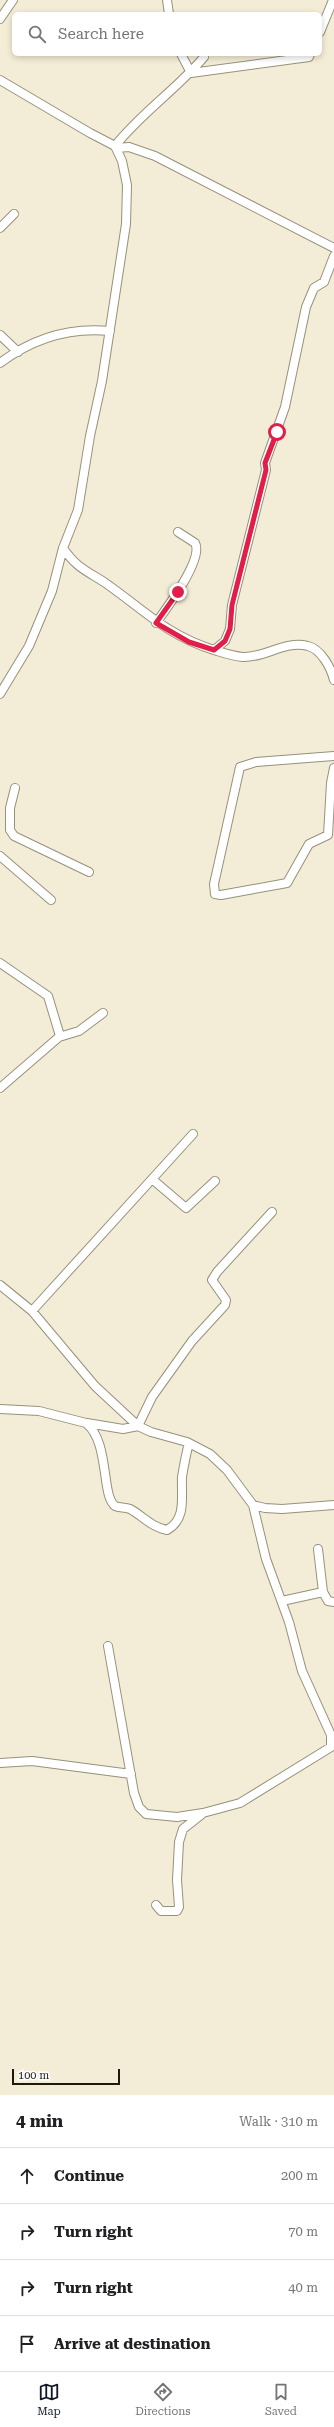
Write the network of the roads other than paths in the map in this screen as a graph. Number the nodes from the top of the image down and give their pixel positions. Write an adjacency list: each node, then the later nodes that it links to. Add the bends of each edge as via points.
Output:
1 (14, 0): 5 (street)
2 (167, 0): 4 (street)
3 (334, 0): 6 (street)
4 (169, 12)
5 (0, 19)
6 (322, 27)
7 (182, 56): 10 (street)
8 (309, 56): 10 (street)
9 (204, 57): 10 (street)
10 (191, 73): 12 (street, via 132,125)
11 (0, 80): 12 (street)
12 (116, 147): 15 (street, via 129,147 155,156); 17 (street, via 125,172 128,206)
13 (14, 214): 14 (street)
14 (0, 228)
15 (334, 248)
16 (334, 256): 24 (street, via 324,282 314,288 306,307 285,407 265,463 266,470 232,605 230,629 225,641)
17 (110, 331): 19 (street, via 75,330 44,339); 22 (street, via 78,510)
18 (0, 335): 19 (street)
19 (18, 352): 20 (street)
20 (0, 363)
21 (178, 532): 23 (street, via 195,544 197,551 178,592)
22 (63, 548): 23 (street, via 76,565 104,582); 26 (street, via 52,591 29,646)
23 (156, 623): 24 (street, via 189,642)
24 (214, 650): 25 (street, via 227,655 245,657 288,646 308,646 316,649)
25 (334, 680)
26 (0, 694)
27 (334, 756): 28 (street, via 256,762 240,767 214,884 215,894 287,883 309,844 328,835)
28 (334, 768)
29 (15, 788): 31 (street, via 10,808 10,830 14,836)
30 (0, 856): 32 (street)
31 (89, 872)
32 (51, 900)
33 (0, 963): 35 (street, via 48,996)
34 (103, 1013): 35 (street, via 79,1031)
35 (60, 1036): 36 (street)
36 (0, 1088)
37 (193, 1134): 38 (street)
38 (152, 1179): 39 (street, via 186,1208); 42 (street)
39 (215, 1182)
40 (272, 1212): 45 (street, via 217,1272 212,1280 226,1300 225,1305 192,1341 152,1397)
41 (0, 1284): 42 (street)
42 (32, 1311): 45 (street, via 95,1386)
43 (0, 1409): 44 (street, via 39,1411)
44 (86, 1423): 45 (street, via 123,1429); 46 (street, via 97,1438 105,1465 110,1501 116,1507 129,1508 152,1525 167,1530 179,1520 183,1467)
45 (138, 1426): 46 (street)
46 (189, 1443): 47 (street, via 210,1454 227,1470)
47 (253, 1504): 49 (street); 50 (street)
48 (334, 1505): 49 (street)
49 (266, 1508): 50 (street)
50 (257, 1518): 53 (street, via 266,1559)
51 (318, 1549): 52 (street)
52 (323, 1592): 53 (street); 54 (street, via 328,1600)
53 (282, 1601): 56 (street, via 302,1672)
54 (334, 1602)
55 (108, 1646): 58 (street)
56 (333, 1743): 59 (street, via 325,1752 255,1795)
57 (0, 1763): 58 (street, via 32,1761)
58 (131, 1774): 59 (street, via 138,1807 146,1814 177,1817)
59 (203, 1813): 60 (street, via 183,1829 179,1842 179,1907 176,1911 161,1911)
60 (156, 1906)

